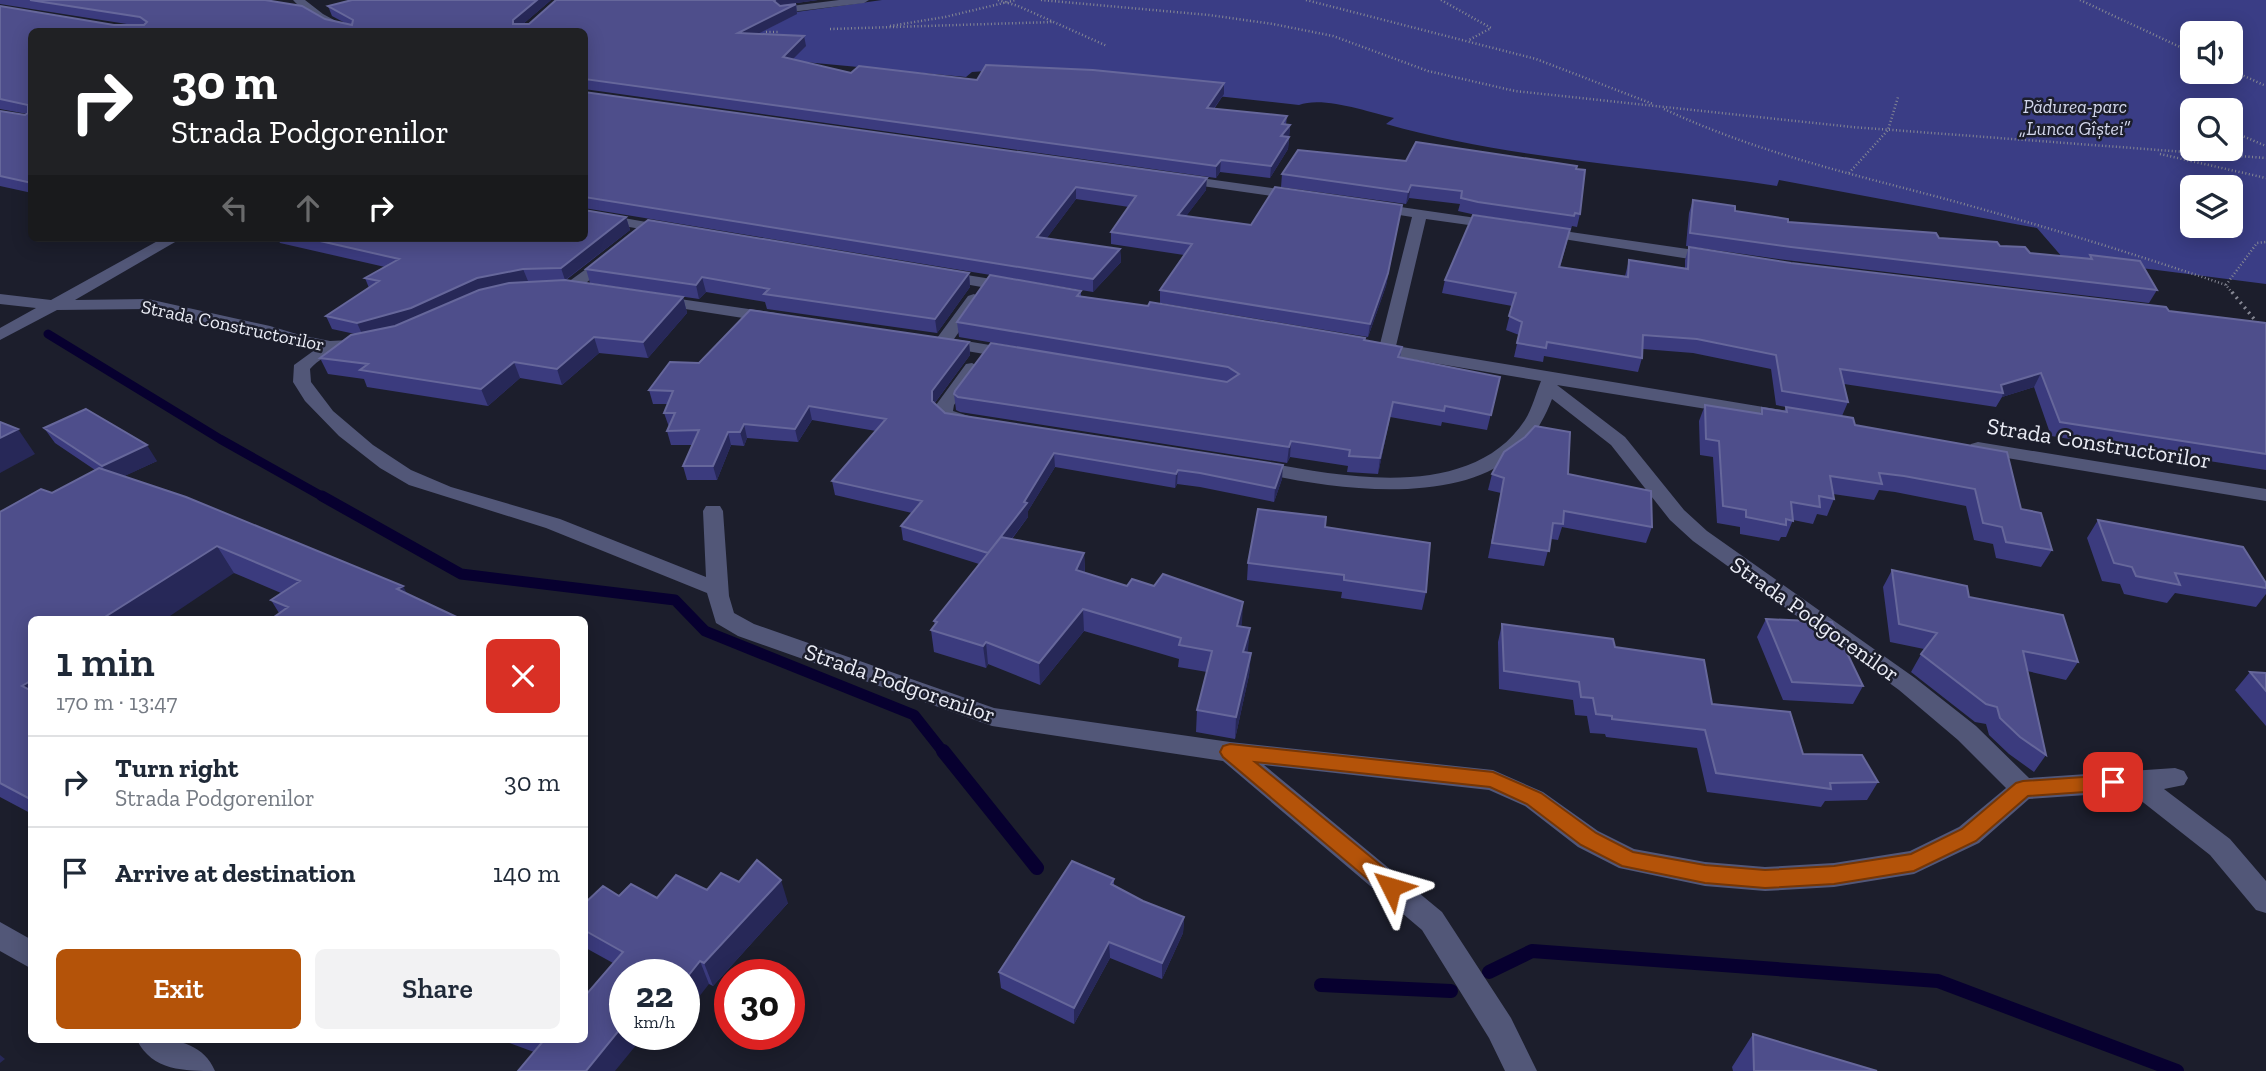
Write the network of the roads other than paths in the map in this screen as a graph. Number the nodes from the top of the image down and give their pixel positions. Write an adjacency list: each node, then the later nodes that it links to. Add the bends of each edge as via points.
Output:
1 (298, 0): 4 (street)
2 (864, 0): 3 (street)
3 (783, 10)
4 (343, 28)
5 (1160, 177): 6 (street)
6 (1310, 198)
7 (1351, 204): 8 (street)
8 (1420, 213): 13 (street); 27 (street)
9 (588, 216): 10 (street)
10 (648, 226): 11 (street); 17 (street, via 561,288)
11 (689, 233)
12 (167, 242): 20 (street)
13 (1732, 260)
14 (918, 272): 15 (street)
15 (985, 283): 16 (street); 26 (street, via 937,341)
16 (1026, 290)
17 (597, 292)
18 (638, 298): 21 (street)
19 (0, 299): 20 (street, Strada Constructorilor)
20 (54, 305): 22 (street); 24 (street, Strada Constructorilor, via 148,304)
21 (787, 320)
22 (0, 335)
23 (384, 339): 24 (street, Strada Constructorilor)
24 (336, 345): 36 (street, via 306,361 301,369 311,398 330,419 415,480 531,516)
25 (1360, 346): 27 (street)
26 (986, 350): 28 (street); 31 (street, via 944,405 944,413 954,420)
27 (1387, 350): 29 (street)
28 (1036, 358)
29 (1550, 383): 30 (street); 33 (street, via 1544,407 1512,449 1454,477 1401,484 1353,482); 40 (street, Strada Podgorenilor, via 1618,441 1677,515 1700,536 1907,684 1967,733)
30 (1799, 418)
31 (981, 424)
32 (1964, 445): 34 (street, Strada Constructorilor)
33 (1234, 462)
34 (2266, 495)
35 (713, 510): 36 (street, Strada Podgorenilor)
36 (718, 589): 37 (street, Strada Podgorenilor, via 724,617 746,630 992,717)
37 (1230, 752): 40 (street, Strada Podgorenilor, via 1493,780 1534,799 1588,839 1629,860 1765,879 1834,875 1914,862 1969,835); 46 (street, via 1432,920 1500,1028)
38 (2175, 778): 39 (street)
39 (2136, 781): 40 (street); 41 (street, via 2220,847)
40 (2023, 789)
41 (2266, 901)
42 (0, 935): 43 (street)
43 (28, 953)
44 (157, 1043): 45 (street)
45 (199, 1071)
46 (1521, 1071)

